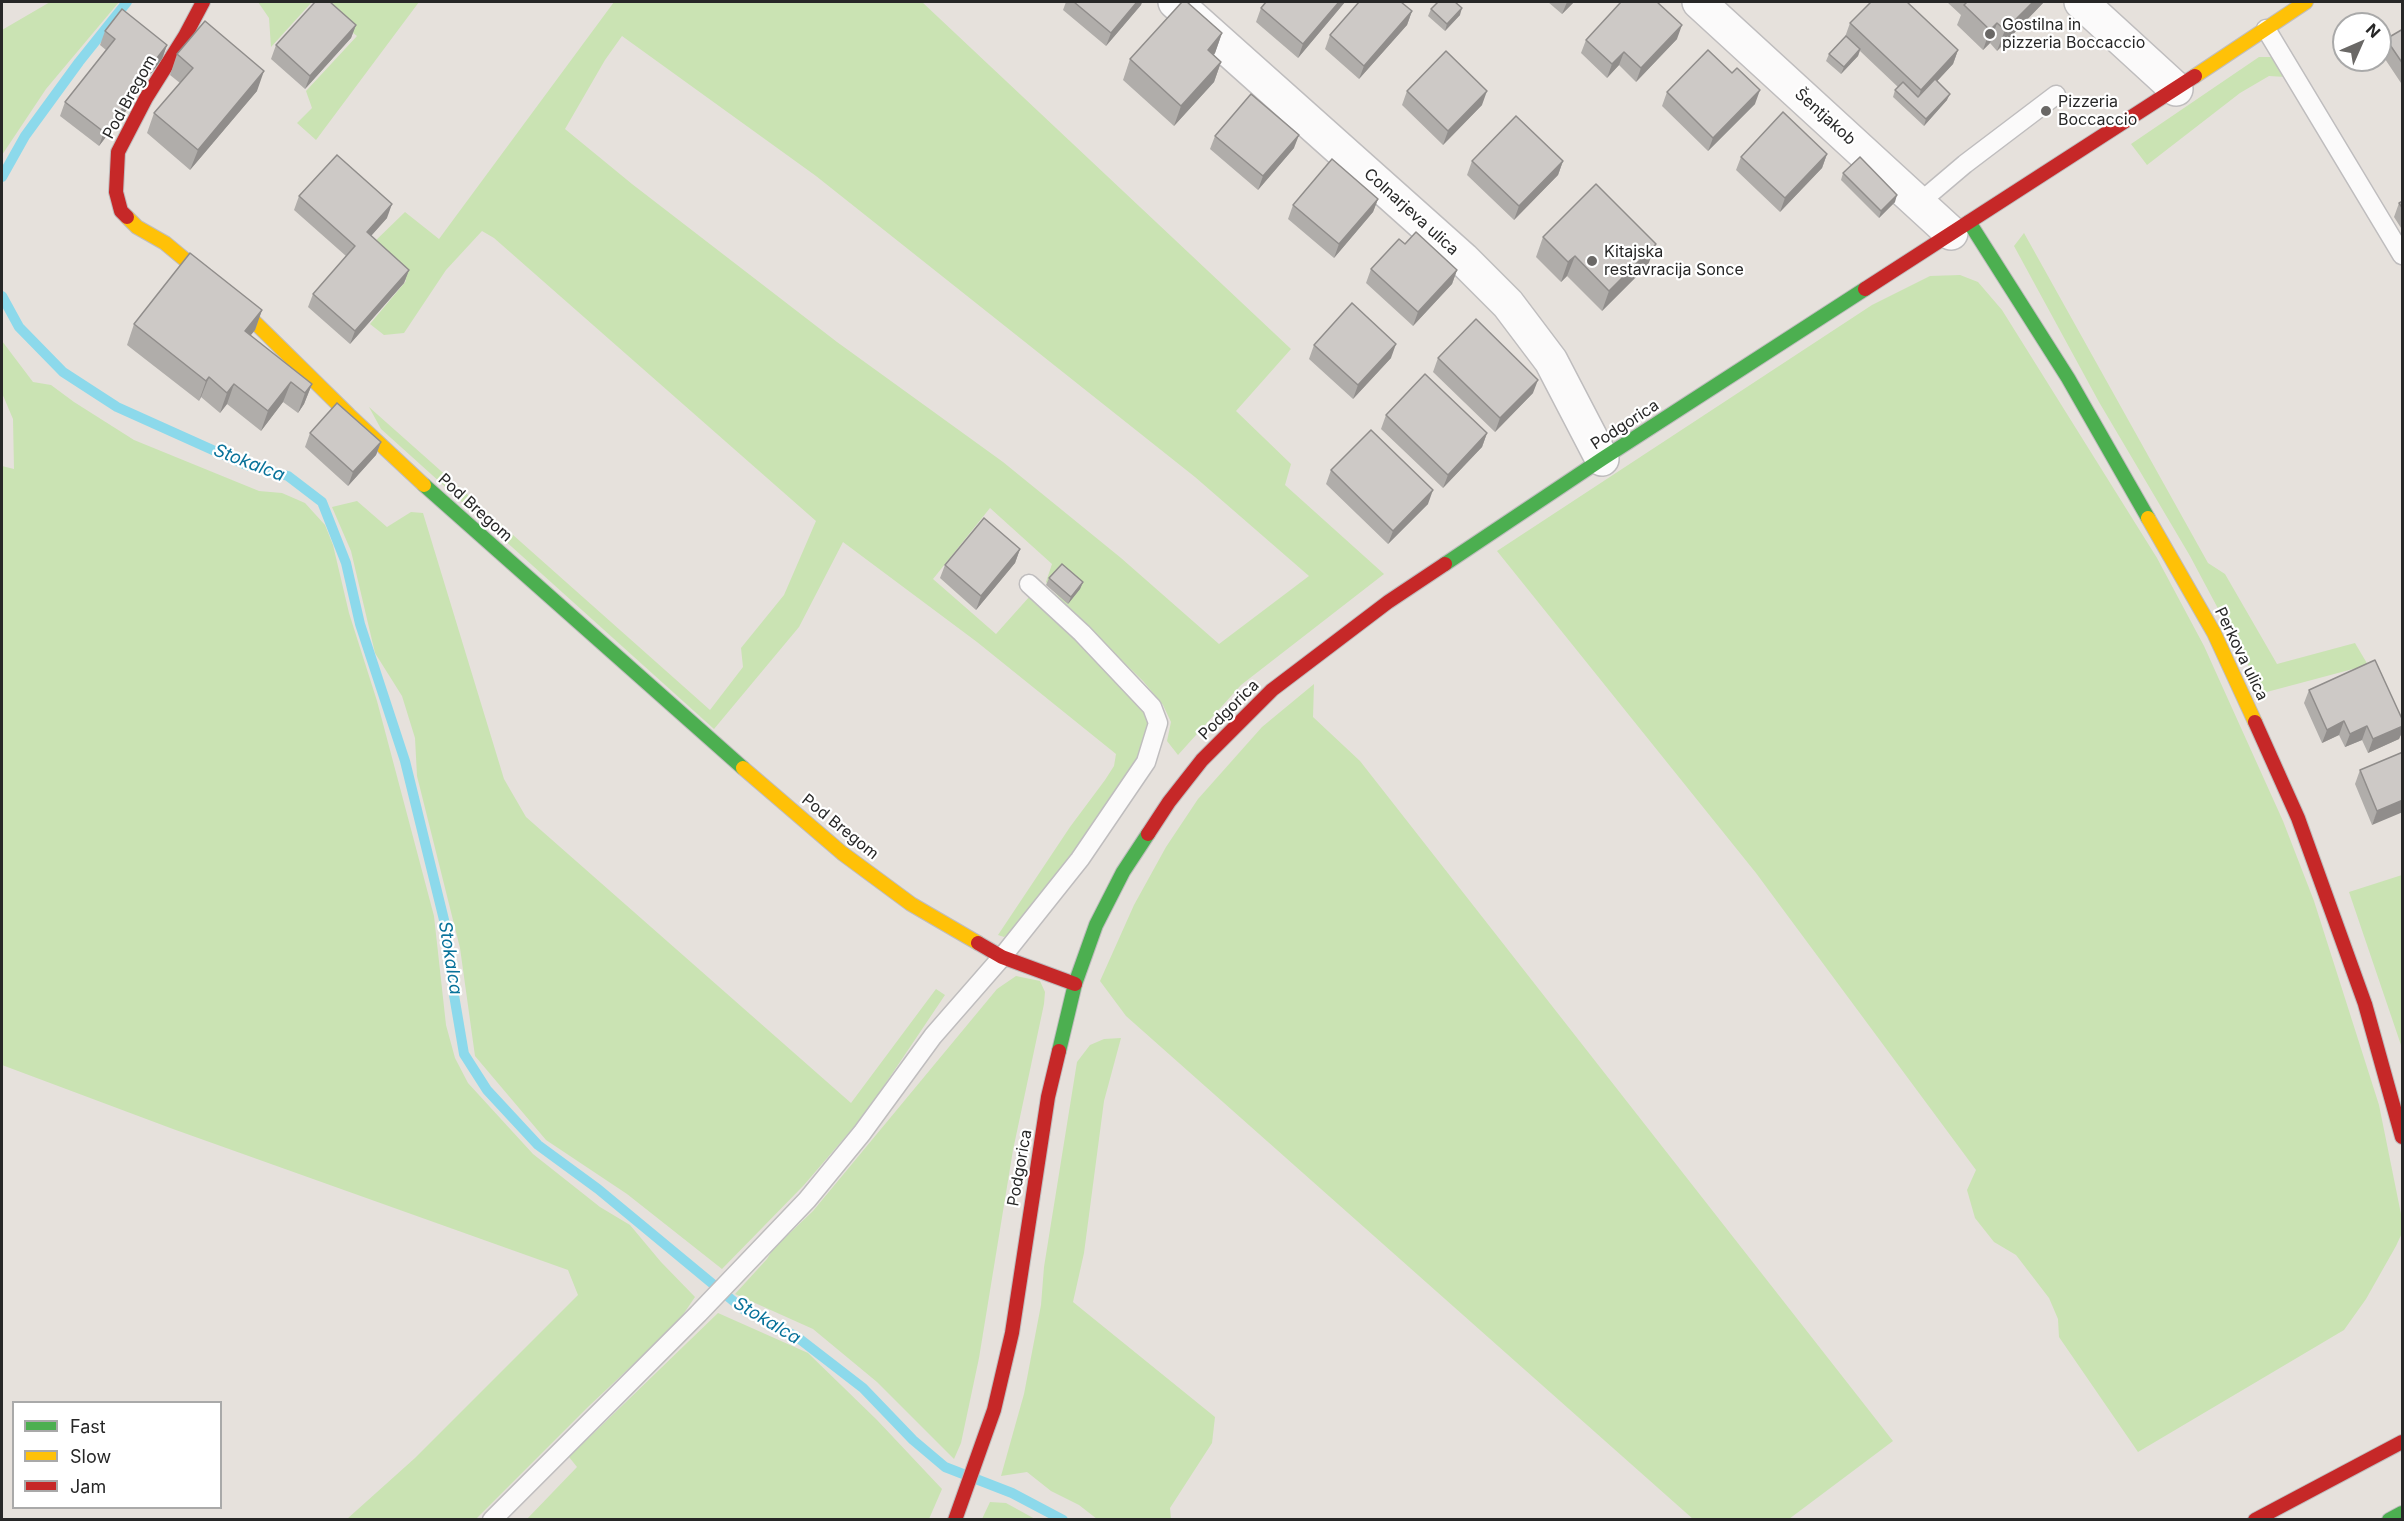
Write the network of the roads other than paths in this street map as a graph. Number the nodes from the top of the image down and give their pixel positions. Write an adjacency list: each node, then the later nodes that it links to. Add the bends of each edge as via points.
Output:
1 (202, 2): 14 (main road, Pod Bregom, via 118,152 116,192 121,211 225,292 413,475 842,853 911,904)
2 (1175, 2): 12 (street, Colnarjeva ulica, via 1463,259 1508,304 1551,361)
3 (1699, 2): 9 (street, Šentjakob)
4 (2081, 2): 7 (street)
5 (2306, 2): 6 (main road, Podgorica)
6 (2266, 29): 7 (main road, Podgorica); 11 (lane)
7 (2176, 89): 10 (main road, Podgorica)
8 (2056, 95): 9 (lane)
9 (1919, 203): 10 (street, Šentjakob)
10 (1960, 227): 12 (main road, Podgorica); 16 (main road, Perkova ulica, via 2068,378 2214,633 2298,818 2366,1004)
11 (2403, 255)
12 (1602, 459): 15 (main road, Podgorica, via 1347,631 1272,690 1230,730 1169,802 1123,872 1096,925)
13 (1029, 584): 14 (lane, via 1133,685 1152,707 1158,723 1146,762 1080,859)
14 (1002, 957): 15 (main road, Pod Bregom); 20 (lane, via 933,1036 807,1200)
15 (1075, 984): 19 (main road, Podgorica, via 1048,1097 1012,1333 984,1444)
16 (2403, 1137)
17 (2401, 1441): 21 (main road)
18 (2403, 1512): 22 (main road)
19 (957, 1516)
20 (492, 1520)
21 (2255, 1520)
22 (2389, 1520)

